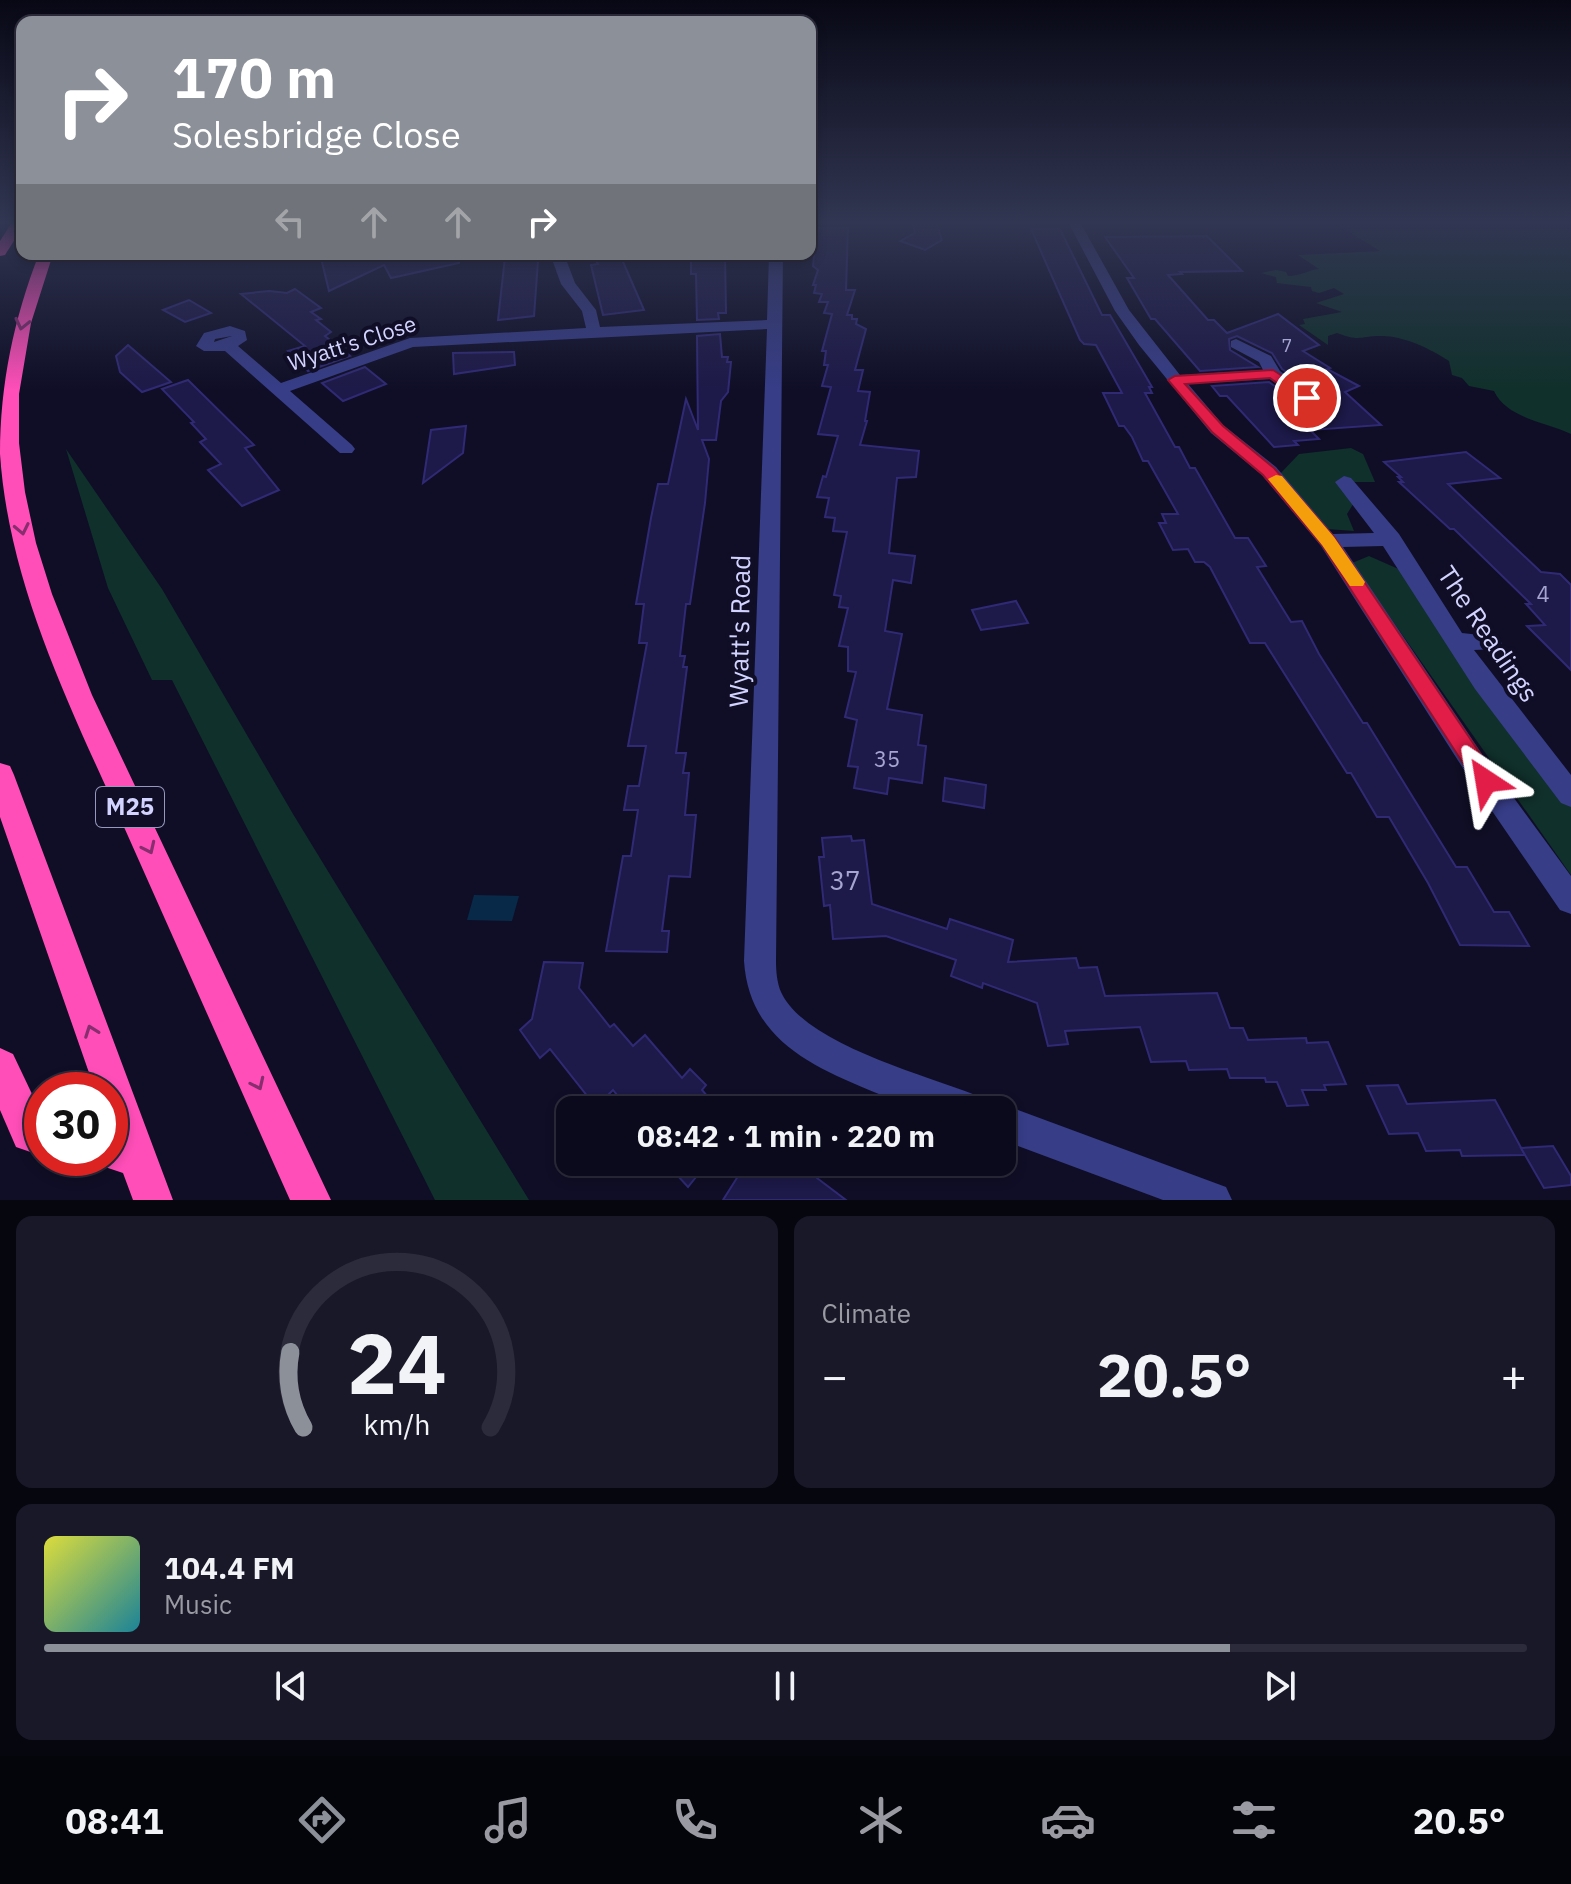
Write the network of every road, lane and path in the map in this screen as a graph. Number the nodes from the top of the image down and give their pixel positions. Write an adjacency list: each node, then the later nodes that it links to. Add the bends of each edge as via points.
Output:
1 (37, 278): 29 (highway, M25, one-way to 29, via 22,321 10,396 9,443 26,548 56,636 111,766)
2 (566, 278): 6 (street, via 589,310)
3 (776, 278): 5 (street, Wyatt's Road)
4 (1104, 278): 10 (street, via 1122,311)
5 (775, 324): 6 (street, Wyatt's Close); 24 (street, Wyatt's Road, via 762,983 772,1008 799,1035 854,1067)
6 (594, 332): 11 (street, Wyatt's Close, via 410,343)
7 (1236, 344): 9 (street, via 1265,359)
8 (229, 346): 11 (street)
9 (1273, 374): 10 (street); 12 (street)
10 (1175, 380): 16 (street, via 1217,429 1269,471)
11 (278, 390): 13 (street)
12 (1307, 398)
13 (346, 449)
14 (1359, 490): 15 (street, The Readings)
15 (1392, 539): 16 (street); 17 (street, The Readings)
16 (1328, 541): 21 (street)
17 (1455, 641): 18 (street); 20 (street, The Readings)
18 (1490, 643)
19 (0, 775): 23 (highway, one-way to 19)
20 (1571, 795)
21 (1571, 900)
22 (0, 1067): 25 (highway)
23 (97, 1072)
24 (933, 1096)
25 (24, 1120)
26 (1016, 1127): 30 (street)
27 (128, 1159): 28 (highway)
28 (153, 1200)
29 (311, 1200)
30 (1213, 1200)

